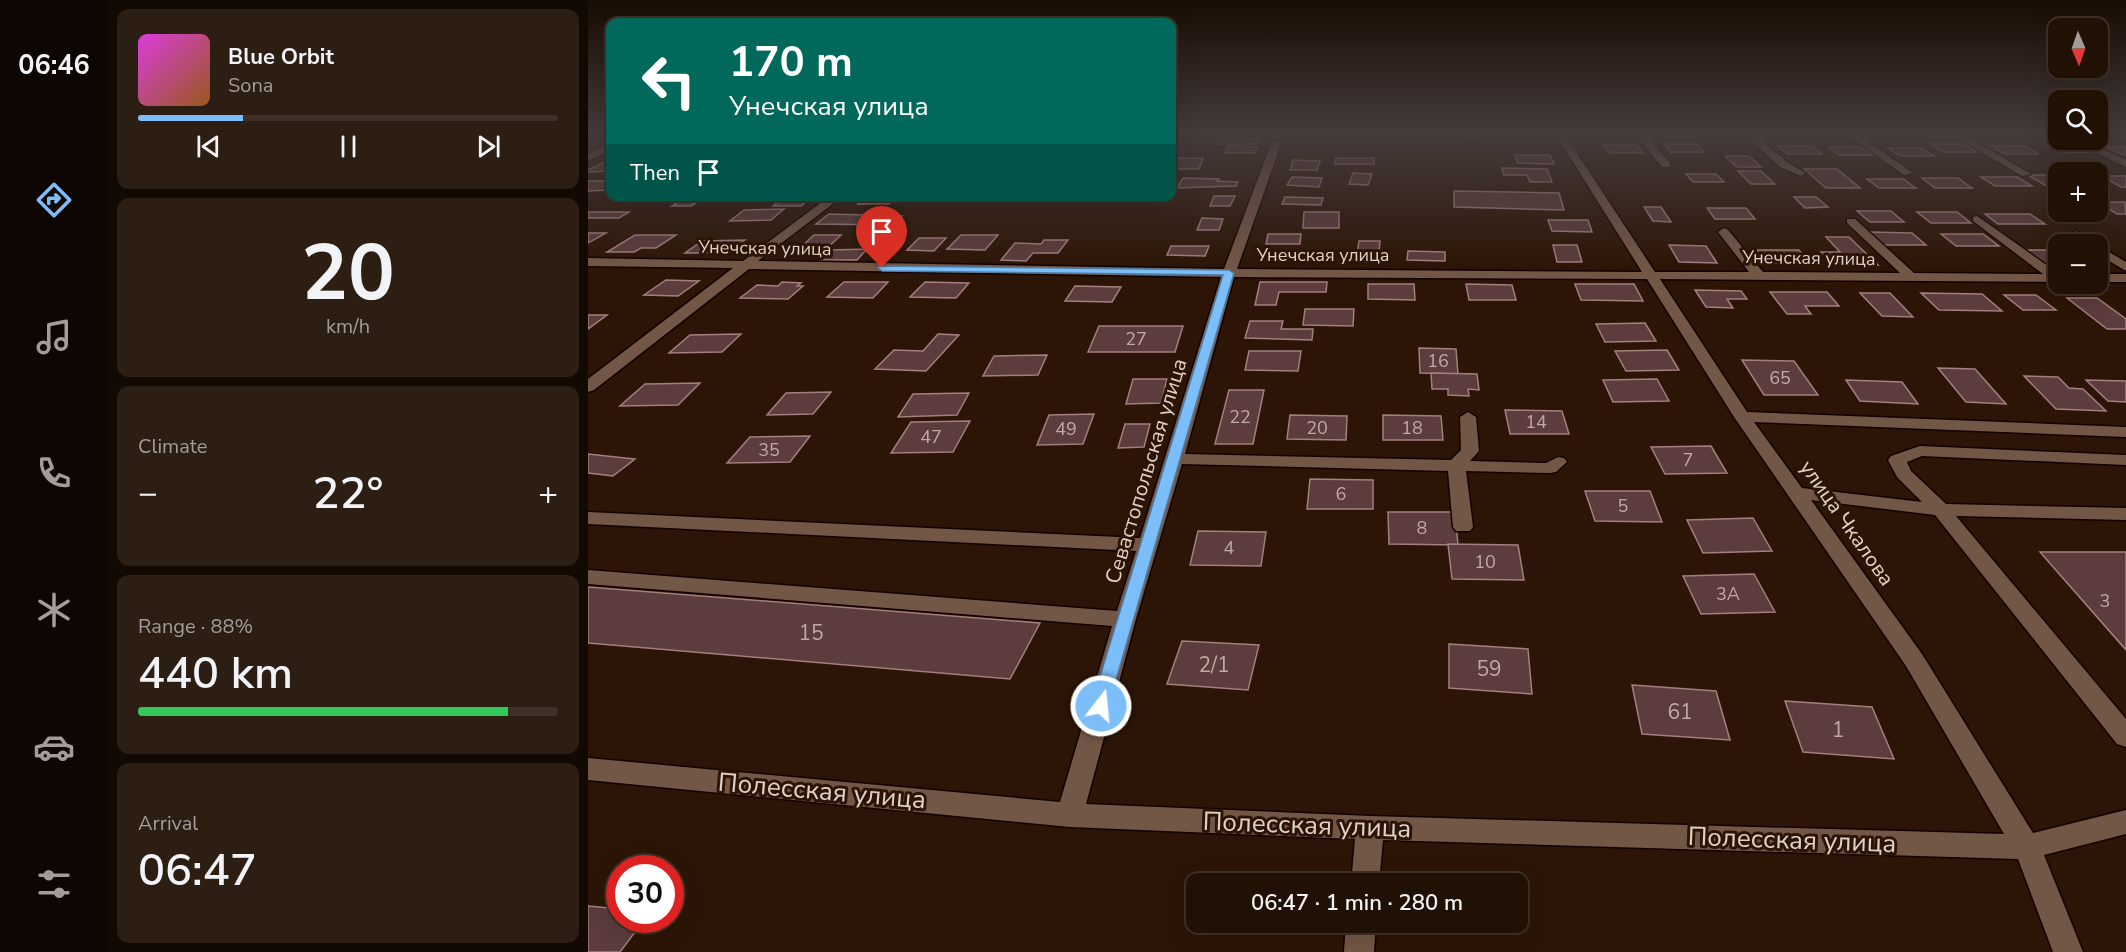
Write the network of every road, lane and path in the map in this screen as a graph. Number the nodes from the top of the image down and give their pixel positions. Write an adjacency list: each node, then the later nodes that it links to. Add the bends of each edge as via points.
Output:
1 (1263, 179): 12 (street, Севастопольская улица)
2 (1589, 179): 13 (street, улица Чкалова)
3 (831, 201): 9 (street)
4 (1977, 219): 11 (street)
5 (1851, 221): 15 (street)
6 (1724, 232): 14 (street)
7 (2108, 256): 10 (street)
8 (588, 262): 9 (street, Унечская улица)
9 (744, 266): 12 (street, Унечская улица); 19 (street)
10 (2126, 267)
11 (2048, 271)
12 (1229, 273): 13 (street, Унечская улица); 23 (street, Севастопольская улица)
13 (1651, 275): 14 (street, Унечская улица); 21 (street, улица Чкалова)
14 (1758, 275): 15 (street, Унечская улица)
15 (1911, 277): 16 (street, Унечская улица)
16 (2048, 278)
17 (2108, 278): 18 (street)
18 (2126, 278)
19 (588, 387)
20 (1468, 417): 26 (street, via 1470,452)
21 (1742, 417): 22 (street); 27 (street, улица Чкалова)
22 (2126, 432)
23 (1175, 459): 26 (street); 32 (street, Севастопольская улица)
24 (2126, 460): 28 (street, via 1920,451 1897,460 1903,473)
25 (1558, 462): 26 (street, via 1550,468)
26 (1455, 465): 31 (street)
27 (1797, 493): 28 (street); 40 (street, улица Чкалова, via 1914,660)
28 (1941, 510): 29 (street); 35 (street)
29 (2126, 514)
30 (588, 518): 32 (street)
31 (1463, 527)
32 (1149, 545): 34 (street, Севастопольская улица)
33 (588, 577): 34 (street)
34 (1125, 619): 37 (street, Севастопольская улица)
35 (2126, 737)
36 (588, 769): 37 (street, Полесская улица)
37 (1070, 815): 39 (street, Полесская улица)
38 (2126, 822): 40 (street, Полесская улица)
39 (1370, 828): 40 (street, Полесская улица); 41 (street)
40 (2027, 847): 44 (street, улица Чкалова)
41 (1366, 873)
42 (1360, 933): 43 (street)
43 (1359, 952)
44 (2068, 952)

